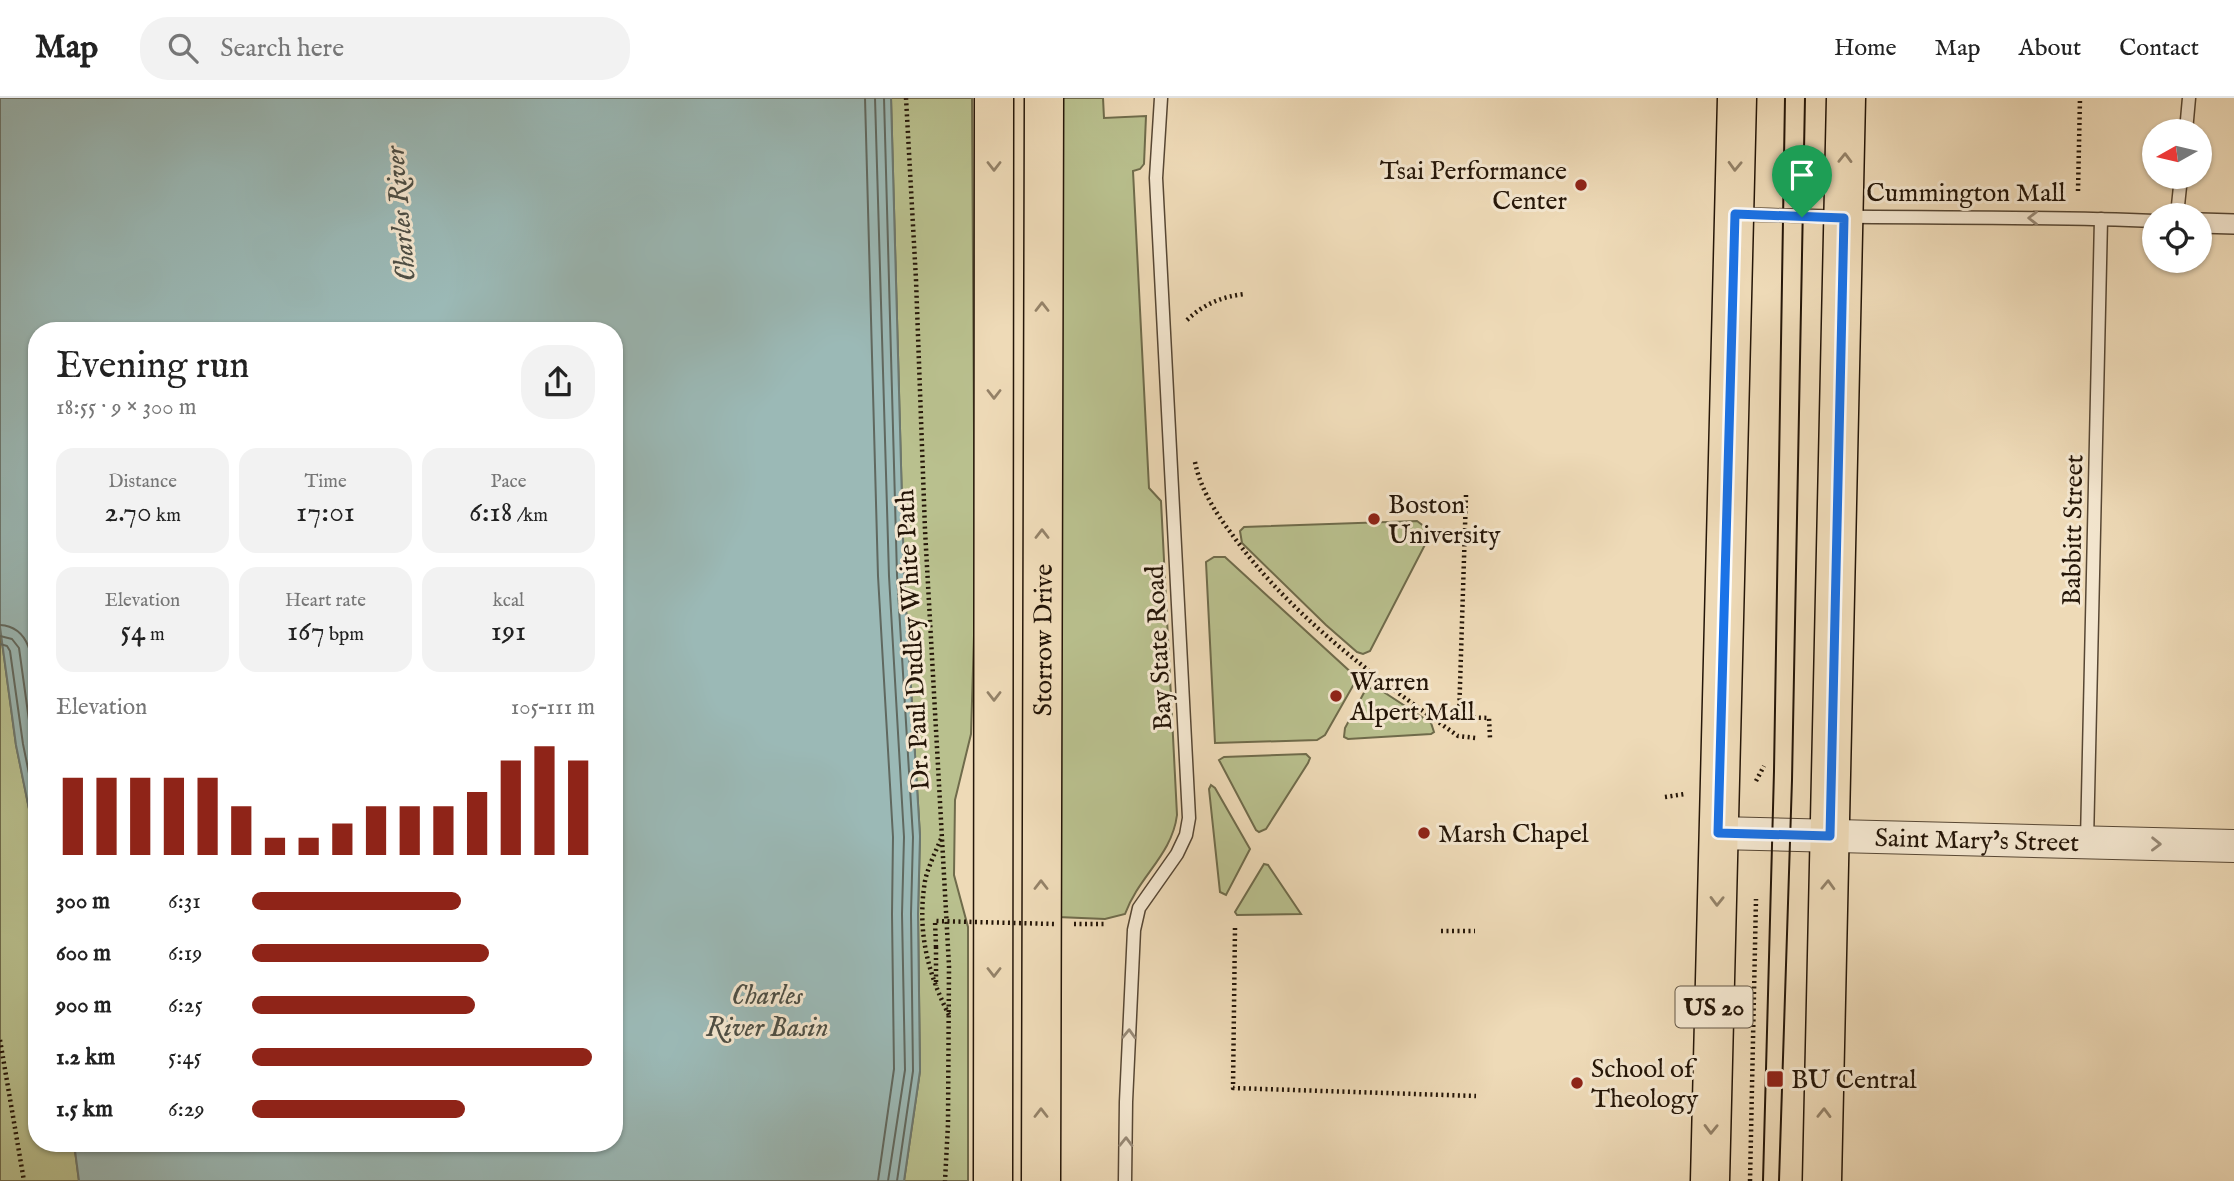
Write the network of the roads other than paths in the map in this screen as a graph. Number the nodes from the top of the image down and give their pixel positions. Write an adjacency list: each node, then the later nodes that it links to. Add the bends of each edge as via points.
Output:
1 (994, 98): 18 (main road, Storrow Drive, one-way to 18)
2 (1044, 98): 19 (main road, Storrow Drive, one-way to 2)
3 (1161, 98): 20 (lane, Bay State Road, one-way to 3, via 1134,930 1139,908 1177,855 1189,818 1156,178)
4 (1737, 98): 8 (main road, US 20, one-way to 8)
5 (1846, 98): 9 (main road, one-way to 5)
6 (2189, 98): 7 (lane)
7 (2187, 119)
8 (1735, 214): 9 (lane, Cummington Mall); 14 (main road, US 20)
9 (1844, 218): 10 (lane, Cummington Mall, one-way to 9); 15 (main road)
10 (2101, 219): 11 (lane, Cummington Mall); 16 (lane, Babbitt Street)
11 (2142, 221)
12 (2212, 223): 13 (street)
13 (2234, 224)
14 (1718, 833): 15 (street, Saint Mary's Street); 21 (main road, US 20, one-way to 21)
15 (1830, 836): 16 (street, Saint Mary's Street); 22 (main road, one-way to 15)
16 (2087, 842): 17 (street, Saint Mary's Street, one-way to 17)
17 (2234, 846)
18 (993, 1181)
19 (1041, 1181)
20 (1125, 1181)
21 (1710, 1181)
22 (1822, 1181)

